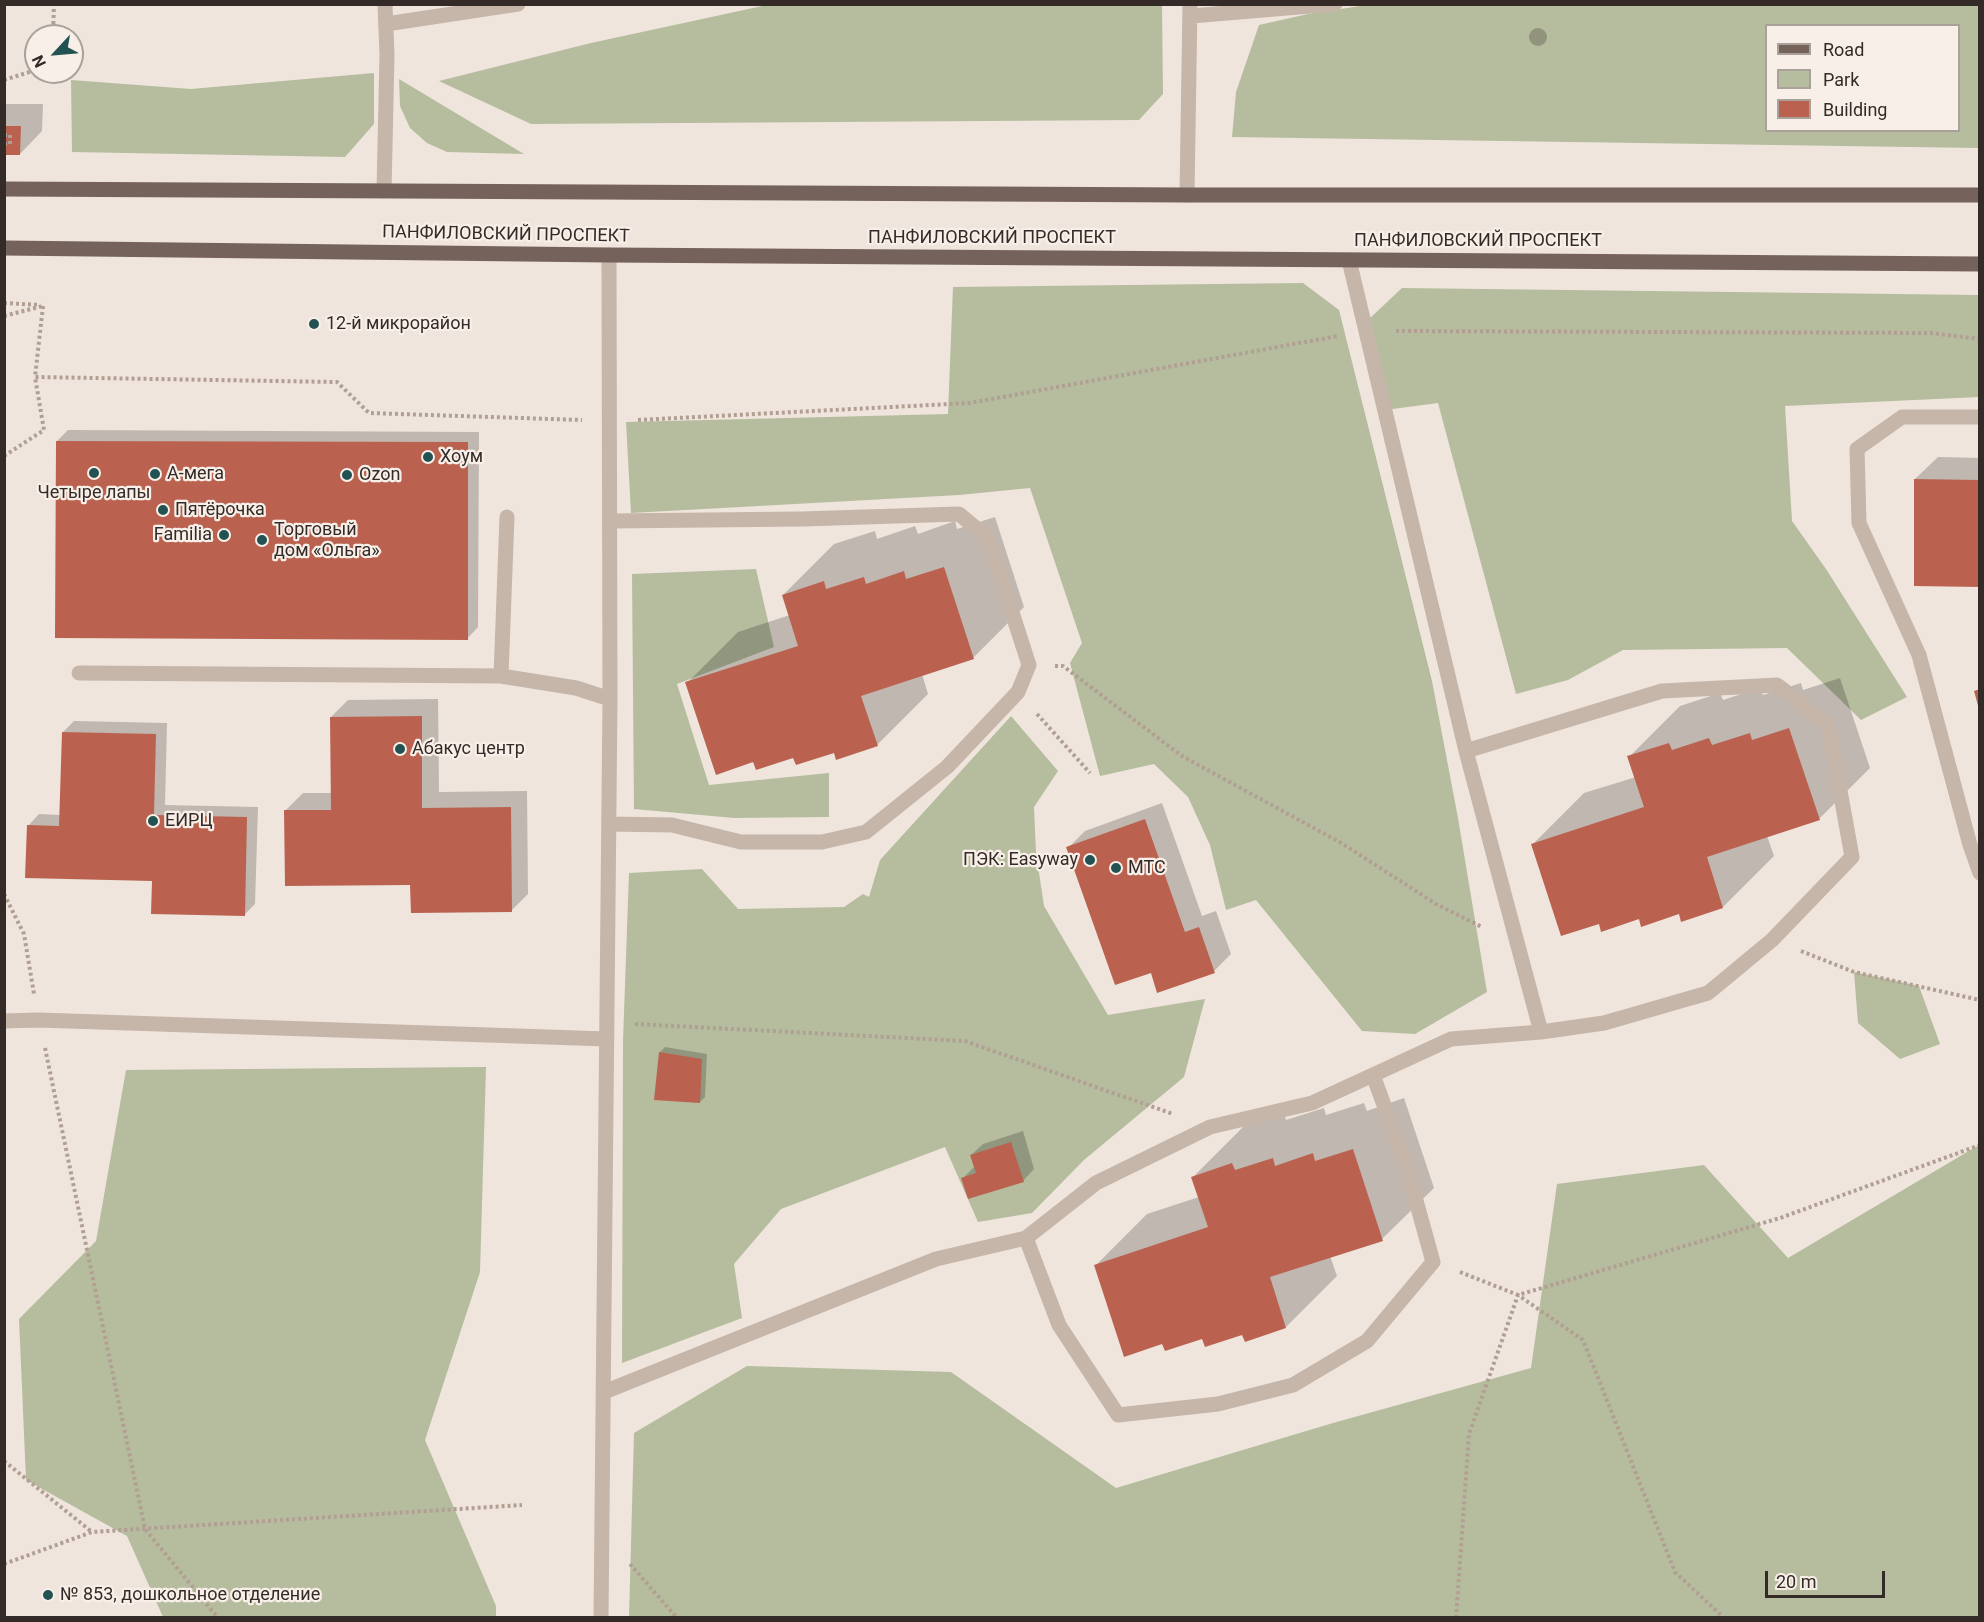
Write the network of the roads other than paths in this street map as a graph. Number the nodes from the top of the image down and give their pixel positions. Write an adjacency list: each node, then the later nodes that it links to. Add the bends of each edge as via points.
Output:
1 (385, 4): 5 (lane)
2 (518, 4): 5 (lane)
3 (1335, 4): 4 (lane)
4 (1190, 10): 8 (lane)
5 (386, 24): 7 (lane)
6 (4, 189): 7 (main road)
7 (384, 191): 8 (main road)
8 (1186, 195): 9 (main road)
9 (1980, 195)
10 (4, 248): 11 (main road, ПАНФИЛОВСКИЙ ПРОСПЕКТ)
11 (609, 255): 12 (main road, ПАНФИЛОВСКИЙ ПРОСПЕКТ); 16 (lane)
12 (1349, 260): 13 (main road, ПАНФИЛОВСКИЙ ПРОСПЕКТ); 20 (lane)
13 (1980, 264)
14 (1980, 417): 22 (lane, via 1902,417 1857,449 1859,523 1919,655)
15 (507, 518): 18 (lane)
16 (610, 521): 19 (lane); 21 (lane, via 958,514 988,538 1029,665 1018,692 947,767 866,832 822,842 741,842 672,825)
17 (79, 673): 18 (lane)
18 (501, 676): 19 (lane, via 576,688)
19 (610, 699): 21 (lane)
20 (1466, 752): 24 (lane); 24 (lane, via 1662,691 1777,685 1828,724 1851,857 1772,940 1708,993 1604,1023)
21 (609, 824): 25 (lane)
22 (1980, 873)
23 (4, 1021): 25 (lane)
24 (1541, 1032): 26 (lane, via 1451,1039)
25 (607, 1039): 28 (lane)
26 (1373, 1075): 27 (lane, via 1312,1103 1210,1127 1096,1183); 27 (lane, via 1407,1168 1433,1262 1367,1341 1293,1385 1218,1404 1118,1415 1059,1325)
27 (1026, 1238): 28 (lane, via 936,1259)
28 (604, 1392): 29 (lane)
29 (602, 1617)

